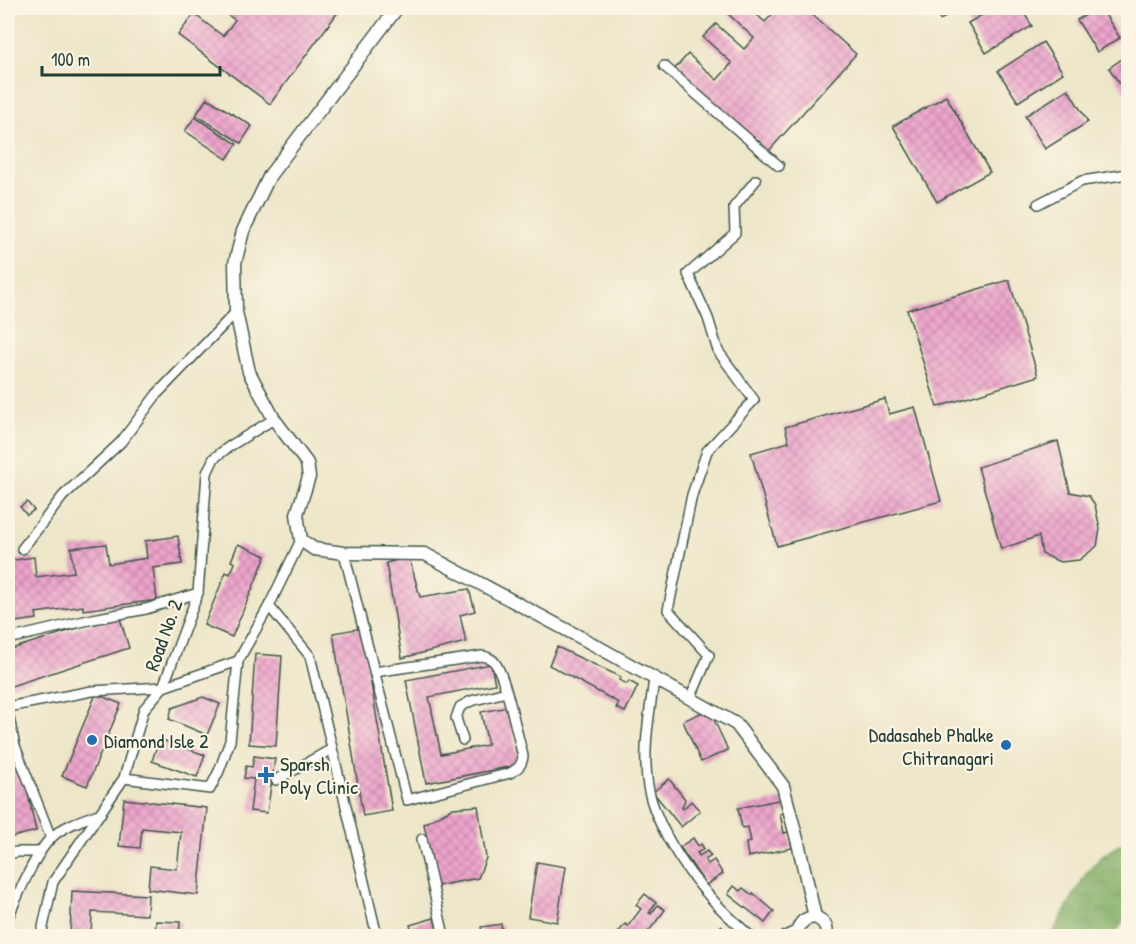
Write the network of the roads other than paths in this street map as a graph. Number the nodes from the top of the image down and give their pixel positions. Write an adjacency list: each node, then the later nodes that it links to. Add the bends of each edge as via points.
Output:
1 (397, 8): 7 (street, via 270,175 243,231 235,263)
2 (664, 66): 3 (street)
3 (779, 166)
4 (1128, 174): 6 (street, via 1082,181)
5 (756, 180): 20 (street, via 734,207 735,233 688,274 718,351 754,399 707,451 692,495 668,610 710,655)
6 (1038, 204)
7 (236, 312): 8 (street, via 249,372); 10 (street, via 157,394 121,442 63,496)
8 (274, 419): 9 (street, via 307,464 309,477 297,514); 12 (street, Road No. 2, via 214,458 207,473)
9 (301, 540): 11 (street, via 314,549); 13 (street)
10 (22, 549)
11 (344, 553): 16 (street); 17 (street, via 425,554)
12 (198, 593): 14 (street, via 146,609); 18 (street, Road No. 2)
13 (269, 606): 15 (street); 24 (street, via 310,656)
14 (8, 639)
15 (238, 661): 18 (street); 25 (street, via 231,741 210,789)
16 (374, 672): 19 (street, via 482,656 495,663); 19 (street, via 407,800 519,768 523,756)
17 (654, 679): 20 (street); 38 (street, via 646,742 652,805 683,862 711,898)
18 (164, 687): 21 (street, via 92,691); 25 (street, Road No. 2, via 144,709)
19 (506, 692): 23 (street, via 471,700 460,707 456,718)
20 (690, 699): 33 (street, via 736,724 783,786)
21 (8, 707)
22 (8, 713): 28 (street, via 15,746)
23 (463, 740)
24 (332, 749): 26 (street); 36 (street)
25 (124, 778): 27 (street, Road No. 2)
26 (276, 780)
27 (102, 813): 28 (street, via 70,825); 35 (street, Road No. 2, via 53,882)
28 (51, 838): 30 (street)
29 (422, 839): 37 (street)
30 (40, 852): 31 (street); 32 (street)
31 (8, 855)
32 (8, 917)
33 (815, 918): 34 (street, via 804,920); 40 (street, via 825,924)
34 (798, 933): 39 (street)
35 (41, 936)
36 (377, 936)
37 (444, 936)
38 (750, 936)
39 (785, 936)
40 (826, 936)

